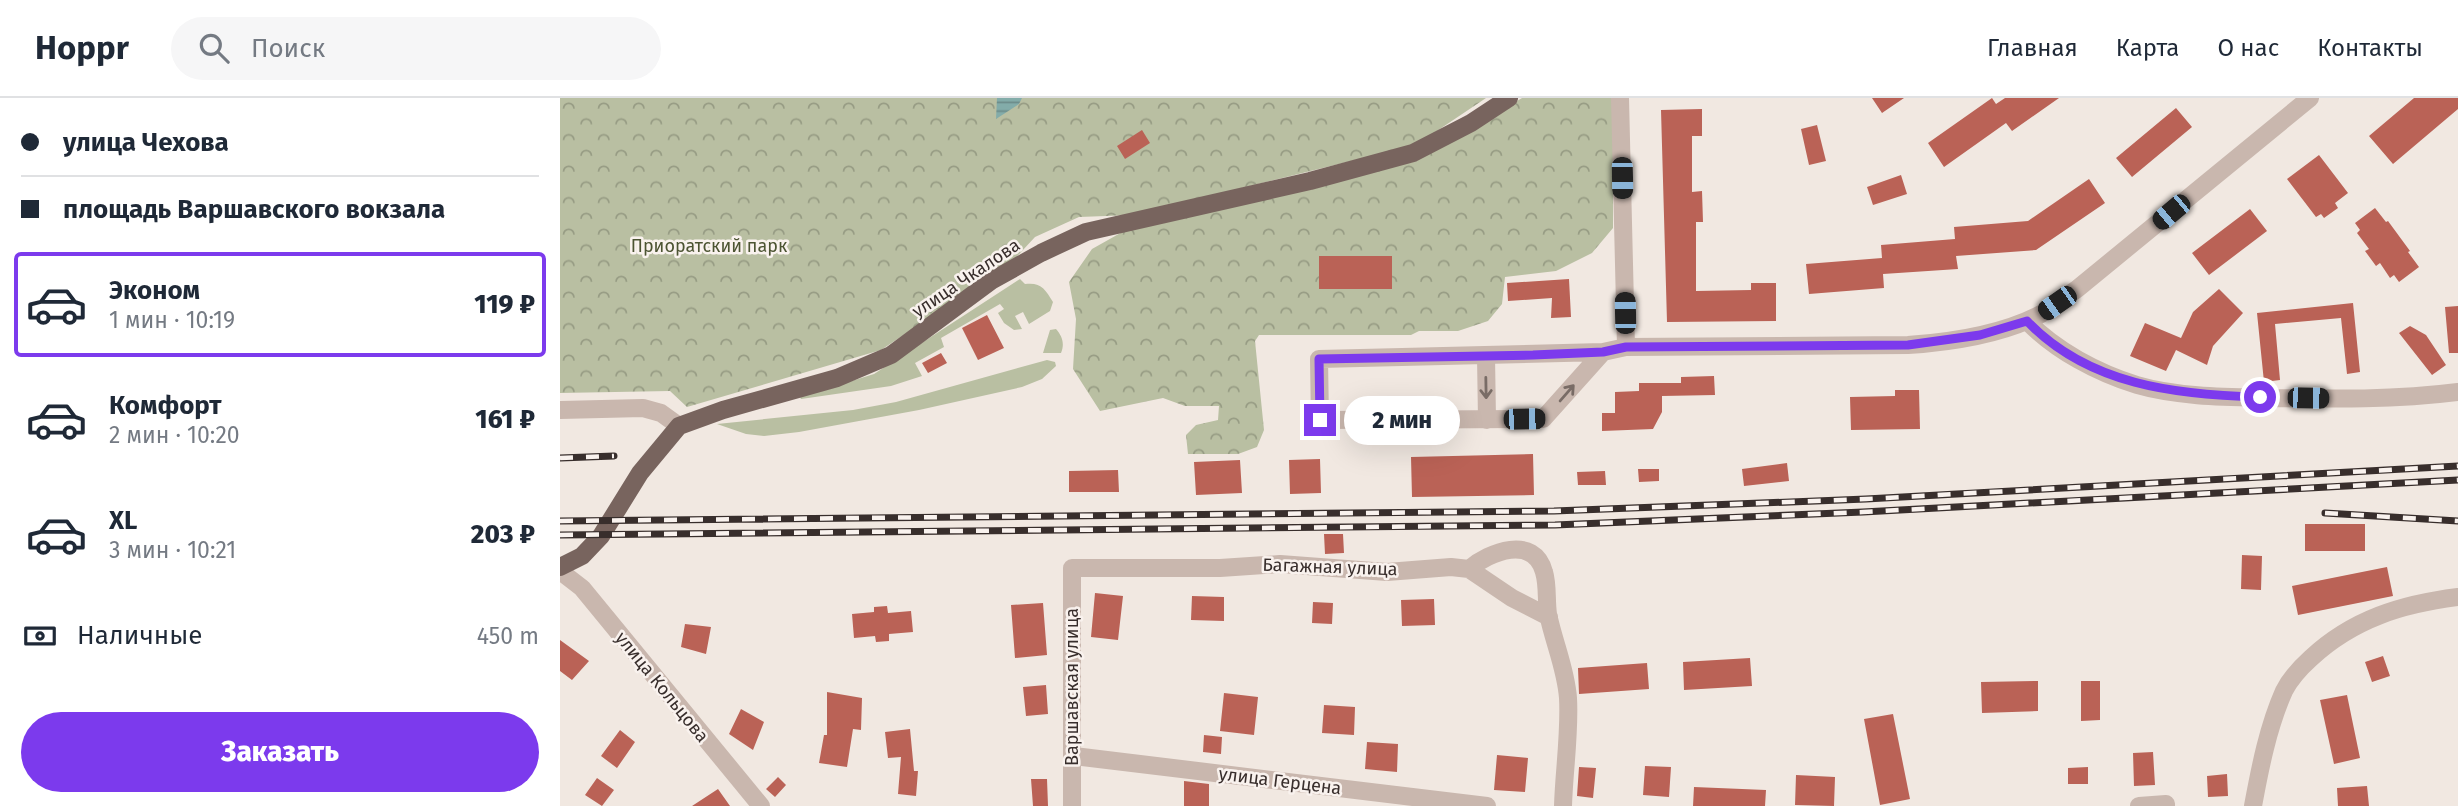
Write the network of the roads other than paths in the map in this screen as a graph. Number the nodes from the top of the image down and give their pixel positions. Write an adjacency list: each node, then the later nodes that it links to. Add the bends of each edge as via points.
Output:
1 (1509, 98): 11 (main road, улица Чкалова, via 1413,153 1086,232 991,281 891,355 837,377)
2 (1620, 98): 5 (street)
3 (2310, 98): 4 (street, via 2077,289)
4 (2027, 321): 5 (street, via 1980,335 1908,345); 8 (street, via 2040,335 2092,366 2161,389 2236,397 2341,399)
5 (1626, 347): 6 (street)
6 (1603, 352): 7 (street); 10 (street, one-way to 6, via 1543,419)
7 (1486, 356): 10 (street, one-way to 10); 10 (street, via 1319,359 1320,420)
8 (2458, 392)
9 (560, 410): 11 (street, via 643,408 661,413)
10 (1487, 420)
11 (679, 426): 13 (main road, улица Чкалова, via 640,472 601,536 582,556)
12 (1072, 568): 14 (street, Багажная улица, via 1280,564 1387,572); 19 (street, Варшавская улица)
13 (560, 569): 20 (street, улица Кольцова, via 582,588)
14 (1469, 569): 15 (street, via 1490,554 1521,549 1541,563); 17 (street)
15 (1545, 589): 17 (street); 18 (street)
16 (2458, 597): 26 (street, via 2400,607 2347,630 2303,666 2285,689 2261,761)
17 (1529, 605): 18 (street)
18 (1549, 617): 23 (street, via 1568,699)
19 (1074, 756): 21 (street, Варшавская улица); 22 (street, улица Герцена)
20 (761, 806)
21 (1072, 806)
22 (1487, 806)
23 (1563, 806)
24 (2139, 806): 25 (street)
25 (2166, 806)
26 (2253, 806)

